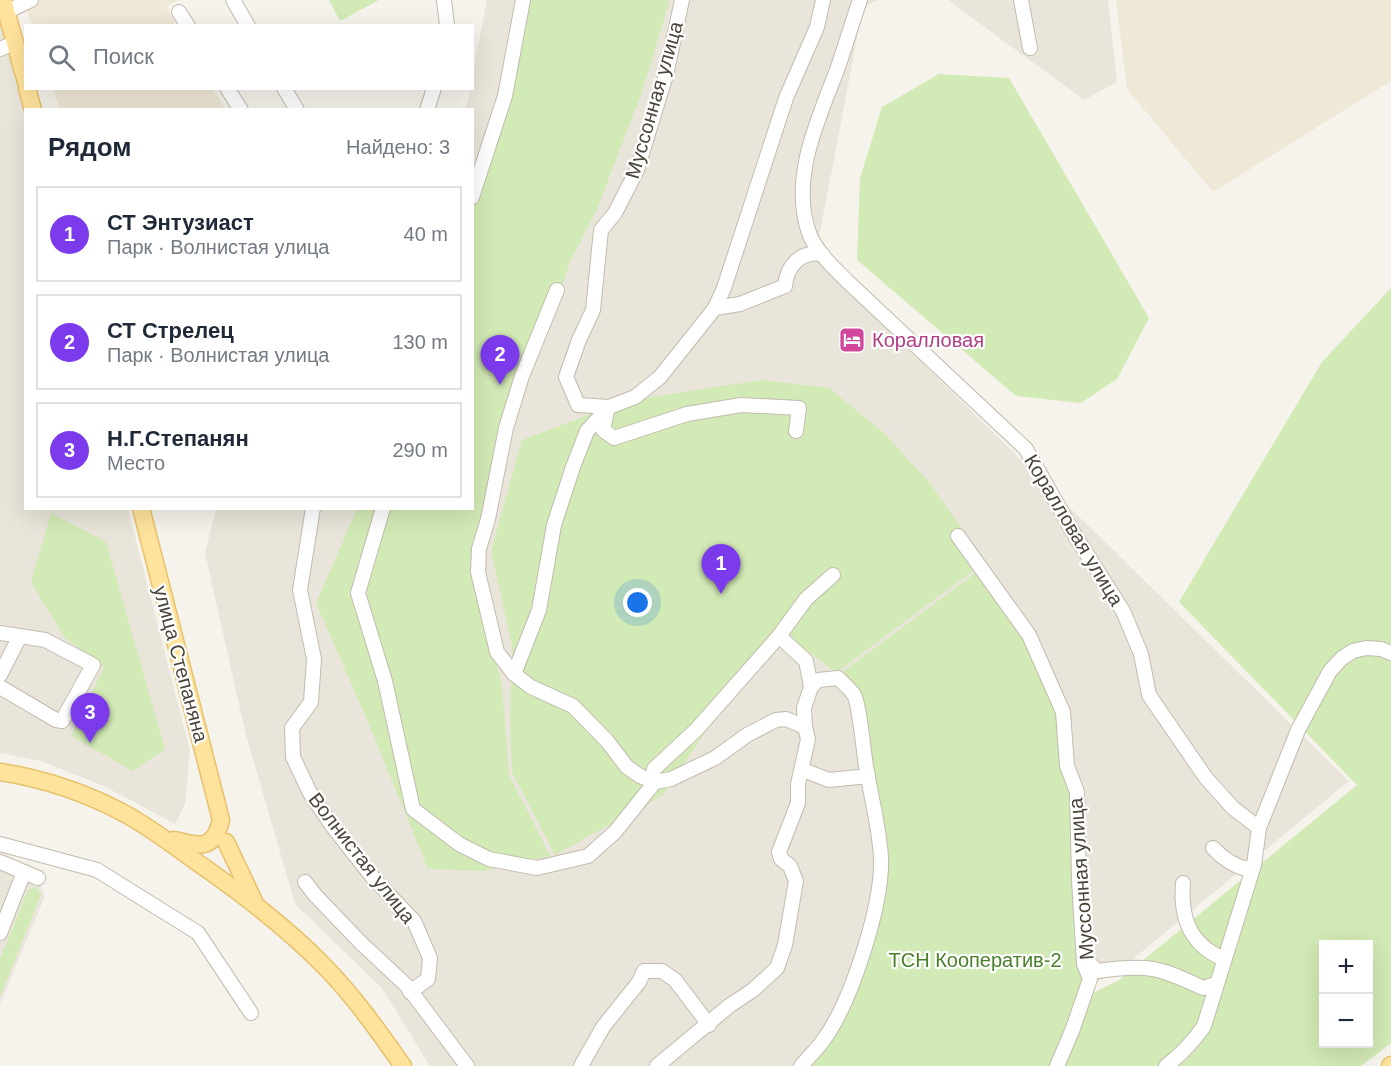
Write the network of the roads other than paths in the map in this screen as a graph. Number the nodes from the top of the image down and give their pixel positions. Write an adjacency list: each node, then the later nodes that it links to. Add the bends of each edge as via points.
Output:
1 (31, 0): 9 (street)
2 (233, 0): 12 (street)
3 (444, 0): 13 (street)
4 (523, 0): 25 (street, via 505,96)
5 (682, 0): 29 (street, Муссонная улица, via 666,75 637,170 615,213 601,230 593,310 566,377 578,405)
6 (823, 0): 28 (street, via 817,27 786,98)
7 (860, 0): 26 (street, Коралловая улица, via 808,150 803,176 808,232)
8 (1021, 0): 15 (street)
9 (3, 3): 14 (main road)
10 (179, 12): 11 (street)
11 (187, 24)
12 (247, 24)
13 (447, 24)
14 (7, 46): 16 (main road)
15 (1030, 48)
16 (24, 78)
17 (28, 90): 21 (main road)
18 (228, 90): 22 (street)
19 (285, 90): 23 (street)
20 (433, 90): 24 (street)
21 (32, 108)
22 (240, 108)
23 (296, 108)
24 (428, 108)
25 (474, 191)
26 (822, 254): 28 (street, via 810,252 801,257 792,266 784,286 740,304); 50 (street, Коралловая улица, via 1026,449 1123,611 1141,654 1149,695 1206,778)
27 (557, 290): 40 (street, via 522,376 479,549 478,572 497,652)
28 (715, 308): 29 (street, via 660,377 635,397)
29 (608, 409): 30 (street, via 603,430 614,438 687,414 741,405 799,408); 40 (street, via 587,431 573,467 554,525 539,610)
30 (796, 431)
31 (142, 510): 49 (main road, улица Степаняна)
32 (313, 510): 67 (street, Волнистая улица, via 300,590 314,659 311,702 292,728 293,757 310,793 333,827 414,921 430,958 428,979)
33 (382, 510): 48 (street, via 358,593 385,681 413,809 459,844 489,860 537,868 588,856 615,832)
34 (958, 536): 64 (street, Муссонная улица, via 1029,635 1063,712 1067,766 1077,792)
35 (833, 575): 38 (street, via 806,599)
36 (0, 633): 37 (street)
37 (20, 636): 41 (street); 42 (street, via 45,640 93,664 62,721)
38 (779, 636): 43 (street, via 806,661); 48 (street, via 696,730 654,769)
39 (1391, 653): 50 (street, via 1373,649 1353,651 1330,671 1298,730)
40 (514, 674): 48 (street, via 531,687 573,706 627,767)
41 (0, 675)
42 (0, 687)
43 (811, 687): 44 (street, via 804,708); 47 (street, via 818,680 838,678 855,696)
44 (805, 726): 45 (street, via 808,740); 48 (street, via 786,719 776,720 715,758 671,779)
45 (803, 770): 47 (street, via 829,780); 69 (street, via 798,803 779,852 796,881 777,968)
46 (0, 772): 51 (main road, via 62,786 128,816)
47 (868, 776): 74 (street, via 881,859 878,900 840,1010 823,1041)
48 (655, 782)
49 (221, 820): 51 (main road, via 218,835 207,843 194,846); 52 (street, улица Степаняна)
50 (1258, 828): 55 (street)
51 (162, 837): 58 (main road)
52 (226, 842): 58 (main road, улица Степаняна, via 224,863); 62 (main road, улица Степаняна)
53 (0, 844): 68 (street, via 97,870 198,933)
54 (1213, 848): 55 (street, via 1226,862 1246,869)
55 (1254, 861): 65 (street)
56 (0, 862): 57 (street)
57 (24, 872): 59 (street); 63 (street)
58 (217, 876): 62 (main road)
59 (38, 878)
60 (305, 882): 67 (street)
61 (1183, 883): 65 (street, via 1185,921 1199,944)
62 (256, 904): 70 (main road, via 324,966)
63 (0, 933)
64 (1084, 959): 66 (street, via 1098,971 1140,966 1172,973 1203,988); 75 (street, Муссонная улица, via 1090,979)
65 (1224, 960): 66 (street)
66 (1216, 984): 76 (street, via 1204,1026 1179,1057)
67 (410, 992): 71 (street)
68 (251, 1014)
69 (710, 1024): 72 (street, via 675,980 662,970 644,971 603,1027); 73 (street)
70 (404, 1066)
71 (467, 1066)
72 (581, 1066)
73 (657, 1066)
74 (801, 1066)
75 (1057, 1066)
76 (1166, 1066)

